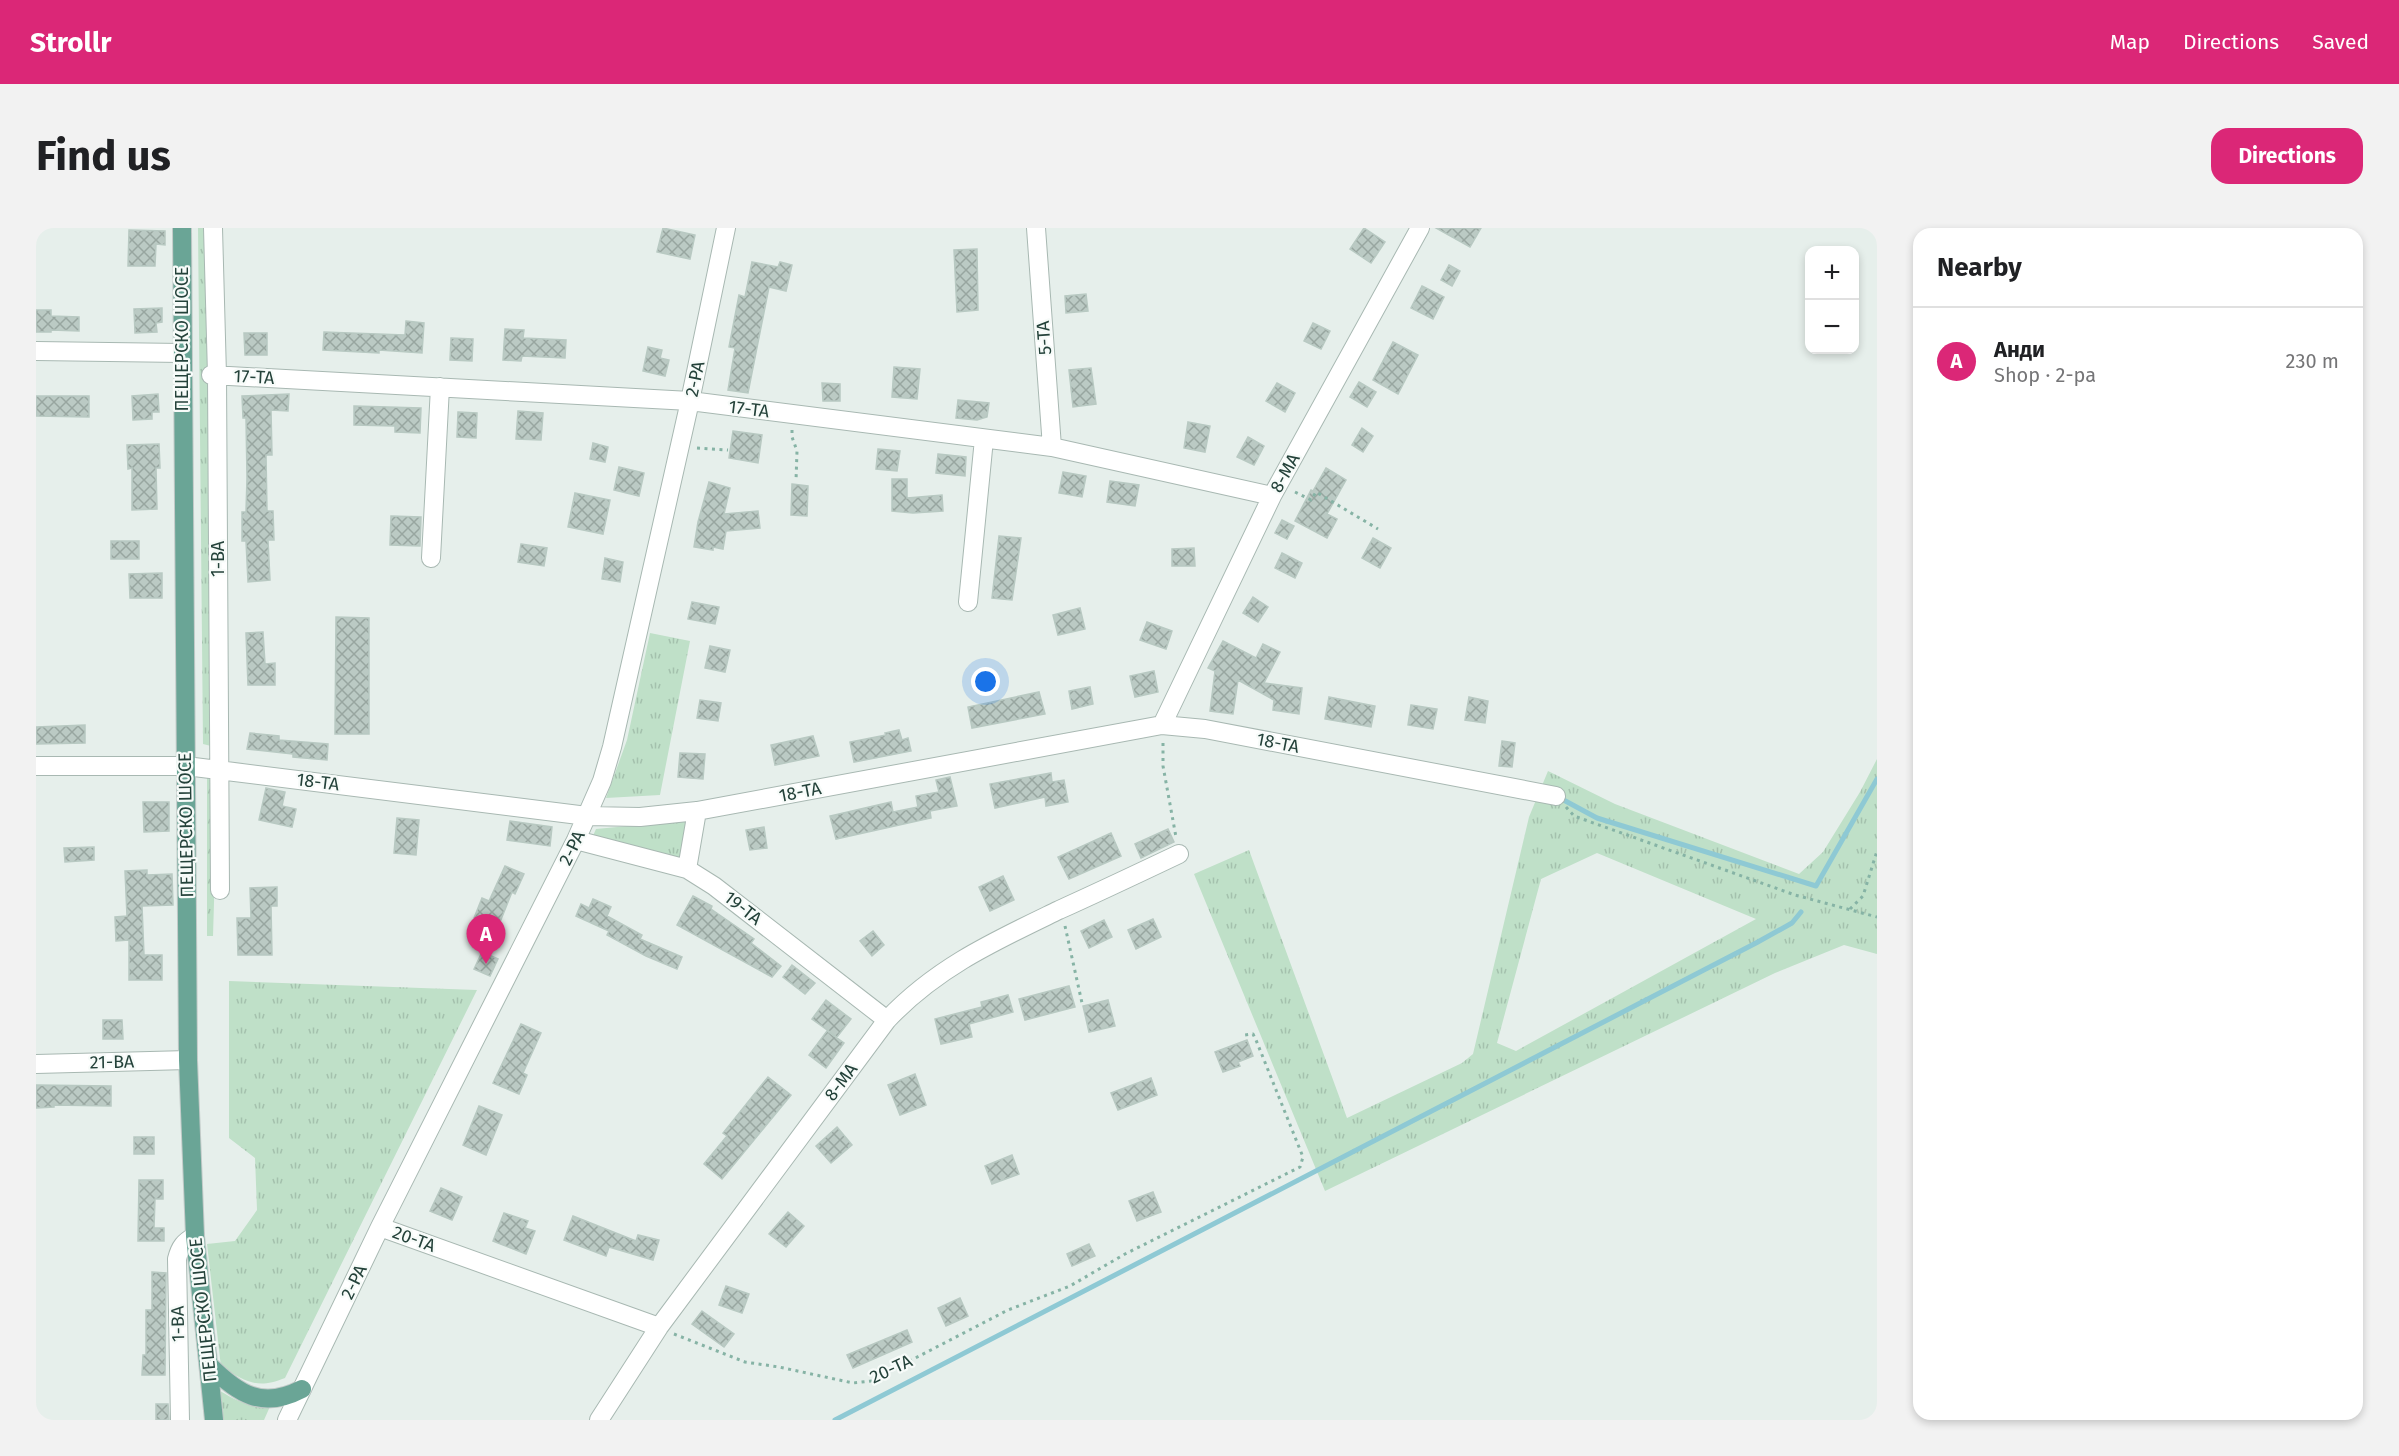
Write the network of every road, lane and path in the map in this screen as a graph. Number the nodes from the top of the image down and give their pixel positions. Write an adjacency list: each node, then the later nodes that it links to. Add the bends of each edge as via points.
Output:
1 (182, 228): 7 (main road, ПЕЩЕРСКО ШОСЕ)
2 (213, 228): 8 (street, 1-ВА)
3 (726, 228): 10 (street, 2-РА)
4 (1036, 228): 14 (street, 5-ТА)
5 (1420, 228): 17 (street, 8-МА)
6 (36, 351): 7 (street)
7 (182, 353): 23 (main road, ПЕЩЕРСКО ШОСЕ)
8 (214, 375): 9 (street, 17-ТА); 24 (street, 1-ВА)
9 (440, 387): 10 (street, 17-ТА); 19 (street)
10 (690, 401): 11 (street, 17-ТА); 13 (street, 2-РА)
11 (796, 414): 12 (street, 17-ТА); 16 (path, via 792,437 797,451)
12 (984, 439): 14 (street, 17-ТА); 20 (street)
13 (680, 445): 15 (path); 27 (street, 2-РА, via 612,747)
14 (1052, 447): 17 (street, 17-ТА)
15 (729, 450)
16 (796, 481)
17 (1276, 490): 18 (path, via 1311,500 1316,492); 21 (street, 8-МА)
18 (1378, 529)
19 (431, 558)
20 (968, 602)
21 (1162, 725): 25 (street, 18-ТА, via 1205,729); 26 (street, 18-ТА); 30 (path, via 1163,766)
22 (36, 766): 23 (street, 18-ТА)
23 (186, 766): 24 (street, 18-ТА); 39 (main road, ПЕЩЕРСКО ШОСЕ)
24 (218, 770): 27 (street, 18-ТА); 32 (street, 1-ВА)
25 (1556, 796): 34 (path, via 1574,816 1795,895)
26 (697, 811): 27 (street, 18-ТА, via 640,817); 31 (street)
27 (587, 816): 28 (street, 2-РА)
28 (576, 840): 31 (street, 19-ТА); 41 (street, 2-РА)
29 (1877, 851): 34 (path, via 1863,896)
30 (1179, 854): 33 (street, 8-МА)
31 (687, 869): 37 (street, 19-ТА)
32 (220, 890)
33 (1061, 909): 36 (path); 37 (street, 8-МА, via 944,969)
34 (1850, 909): 35 (path)
35 (1877, 917)
36 (1082, 1004)
37 (887, 1020): 43 (street, 8-МА)
38 (1245, 1035): 43 (path, 20-ТА, via 1253,1034 1256,1040 1303,1157 1300,1167 1125,1254 1070,1286 1008,1310 871,1381 853,1383 745,1362)
39 (188, 1060): 40 (street, 21-ВА); 42 (main road, ПЕЩЕРСКО ШОСЕ)
40 (36, 1064)
41 (380, 1227): 43 (street, 20-ТА); 45 (street, 2-РА)
42 (195, 1236): 44 (main road, ПЕЩЕРСКО ШОСЕ); 46 (street, 1-ВА, via 179,1249 177,1258)
43 (658, 1327): 49 (street, 8-МА)
44 (209, 1365): 45 (main road, via 226,1382 252,1396 275,1399); 47 (main road, ПЕЩЕРСКО ШОСЕ)
45 (302, 1389): 48 (street, 2-РА)
46 (180, 1420)
47 (214, 1420)
48 (287, 1420)
49 (599, 1420)

